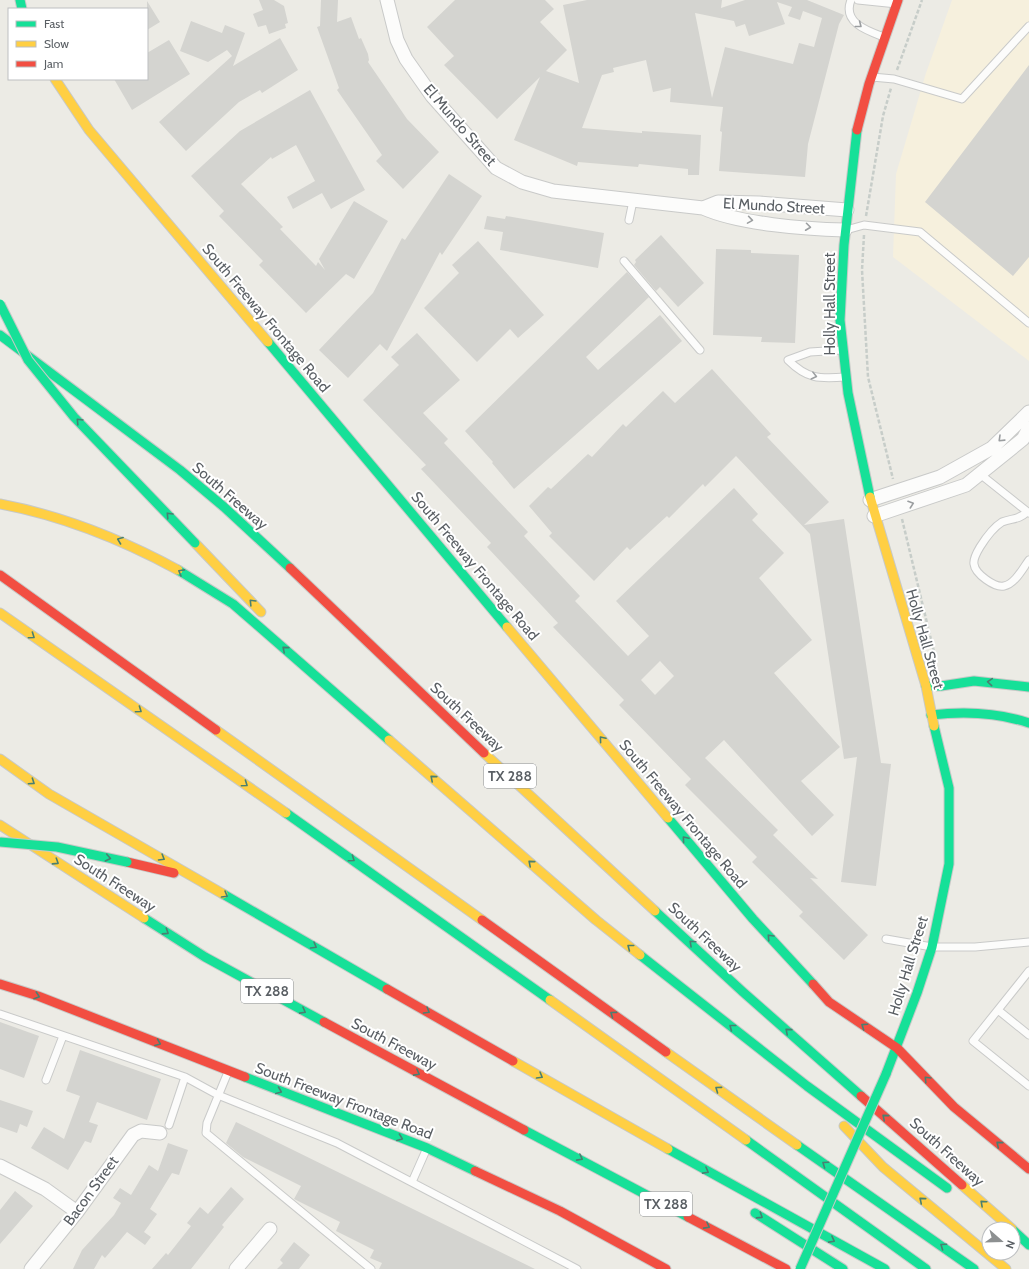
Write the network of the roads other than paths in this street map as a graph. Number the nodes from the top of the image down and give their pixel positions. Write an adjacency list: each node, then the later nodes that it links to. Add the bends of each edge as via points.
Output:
1 (387, 0): 9 (street, El Mundo Street, via 397,40 409,64 432,96 496,168 522,182 553,191)
2 (851, 0): 6 (lane, one-way to 6, via 850,12 854,22 862,29)
3 (858, 0): 4 (lane)
4 (897, 2): 6 (main road, Holly Hall Street)
5 (1029, 26): 7 (lane, via 962,99 894,79)
6 (885, 37): 7 (main road, Holly Hall Street)
7 (872, 77): 11 (main road, Holly Hall Street, via 856,135)
8 (56, 80): 51 (main road, South Freeway Frontage Road, one-way to 8, via 829,1002 753,919 89,130)
9 (633, 201): 10 (street, El Mundo Street); 12 (lane)
10 (703, 208): 11 (street, El Mundo Street, via 718,202); 13 (street, El Mundo Street, one-way to 13, via 747,220)
11 (847, 210): 13 (main road, Holly Hall Street)
12 (629, 220)
13 (846, 230): 16 (lane, via 864,225 920,232); 19 (main road, Holly Hall Street, via 840,278)
14 (624, 261): 18 (lane)
15 (0, 304): 31 (main road, one-way to 15, bridge, via 65,406 28,360)
16 (1029, 323)
17 (0, 335): 70 (main road, South Freeway / TX 288, one-way to 17, via 743,992 459,730 224,507 161,456)
18 (700, 350)
19 (842, 350): 20 (main road, Holly Hall Street); 20 (lane, one-way to 20, via 810,352 788,360 799,371 812,376 825,379)
20 (846, 377): 24 (main road, Holly Hall Street, via 856,442)
21 (1029, 412): 24 (street, one-way to 24, via 992,448 940,477)
22 (1029, 428): 23 (street, via 1022,439)
23 (980, 474): 26 (lane); 27 (street, one-way to 23, via 966,485)
24 (870, 500): 27 (main road, Holly Hall Street)
25 (0, 504): 35 (main road, one-way to 25, via 233,604 206,586 136,546 81,524 21,507)
26 (1028, 512): 28 (lane, via 1022,517 997,526 981,546 974,566 979,573 997,586 1004,586 1015,578)
27 (874, 516): 33 (main road, Holly Hall Street)
28 (1029, 560)
29 (0, 575): 84 (main road, one-way to 29, via 758,1118)
30 (0, 613): 83 (main road, one-way to 83, via 372,873)
31 (265, 616)
32 (287, 638): 35 (main road)
33 (926, 686): 34 (main road, one-way to 33, via 974,681); 36 (main road, Holly Hall Street)
34 (1029, 687)
35 (357, 710): 55 (main road, one-way to 35, via 596,920)
36 (931, 715): 37 (main road, via 975,710); 44 (main road, Holly Hall Street, via 949,788 949,864)
37 (1029, 723)
38 (0, 759): 41 (main road, one-way to 41, via 49,794)
39 (0, 826): 79 (main road, South Freeway / TX 288, one-way to 79, via 205,957)
40 (0, 842): 41 (main road, one-way to 41, bridge, via 57,847)
41 (191, 876): 58 (main road, one-way to 58)
42 (886, 939): 44 (lane)
43 (1029, 942): 44 (lane, via 975,947)
44 (932, 947): 51 (main road, Holly Hall Street, via 918,993)
45 (1029, 971): 47 (lane)
46 (0, 984): 52 (main road, South Freeway Frontage Road, one-way to 52, via 38,996)
47 (998, 1010): 49 (lane); 56 (lane, via 973,1041)
48 (0, 1014): 50 (lane)
49 (1029, 1035)
50 (63, 1036): 53 (lane); 54 (lane)
51 (896, 1048): 62 (main road, South Freeway Frontage Road, one-way to 51, via 954,1107); 80 (main road, Holly Hall Street, bridge)
52 (228, 1071): 57 (lane); 60 (main road, South Freeway Frontage Road, one-way to 60)
53 (186, 1077): 57 (lane); 59 (lane)
54 (46, 1080)
55 (807, 1086): 65 (main road); 85 (main road, one-way to 55, via 883,1168)
56 (1029, 1086)
57 (218, 1095): 63 (lane, via 337,1143); 76 (lane, via 207,1123 206,1133)
58 (611, 1117): 64 (main road); 82 (main road, one-way to 82)
59 (164, 1129): 68 (street, Bacon Street, via 142,1131 132,1135)
60 (427, 1148): 63 (lane); 78 (main road, South Freeway Frontage Road, via 560,1211)
61 (0, 1166): 68 (street, via 45,1189)
62 (1029, 1169)
63 (412, 1182): 77 (lane)
64 (710, 1184)
65 (953, 1192)
66 (966, 1201): 69 (main road)
67 (744, 1206): 81 (main road, one-way to 81)
68 (77, 1212): 74 (street, Bacon Street)
69 (993, 1221)
70 (1002, 1221)
71 (270, 1229): 75 (street)
72 (1021, 1237): 73 (main road, South Freeway / TX 288)
73 (1029, 1244)
74 (31, 1269)
75 (236, 1269)
76 (371, 1269)
77 (577, 1269)
78 (666, 1269)
79 (786, 1269)
80 (800, 1269)
81 (843, 1269)
82 (885, 1269)
83 (926, 1269)
84 (974, 1269)
85 (1006, 1269)

